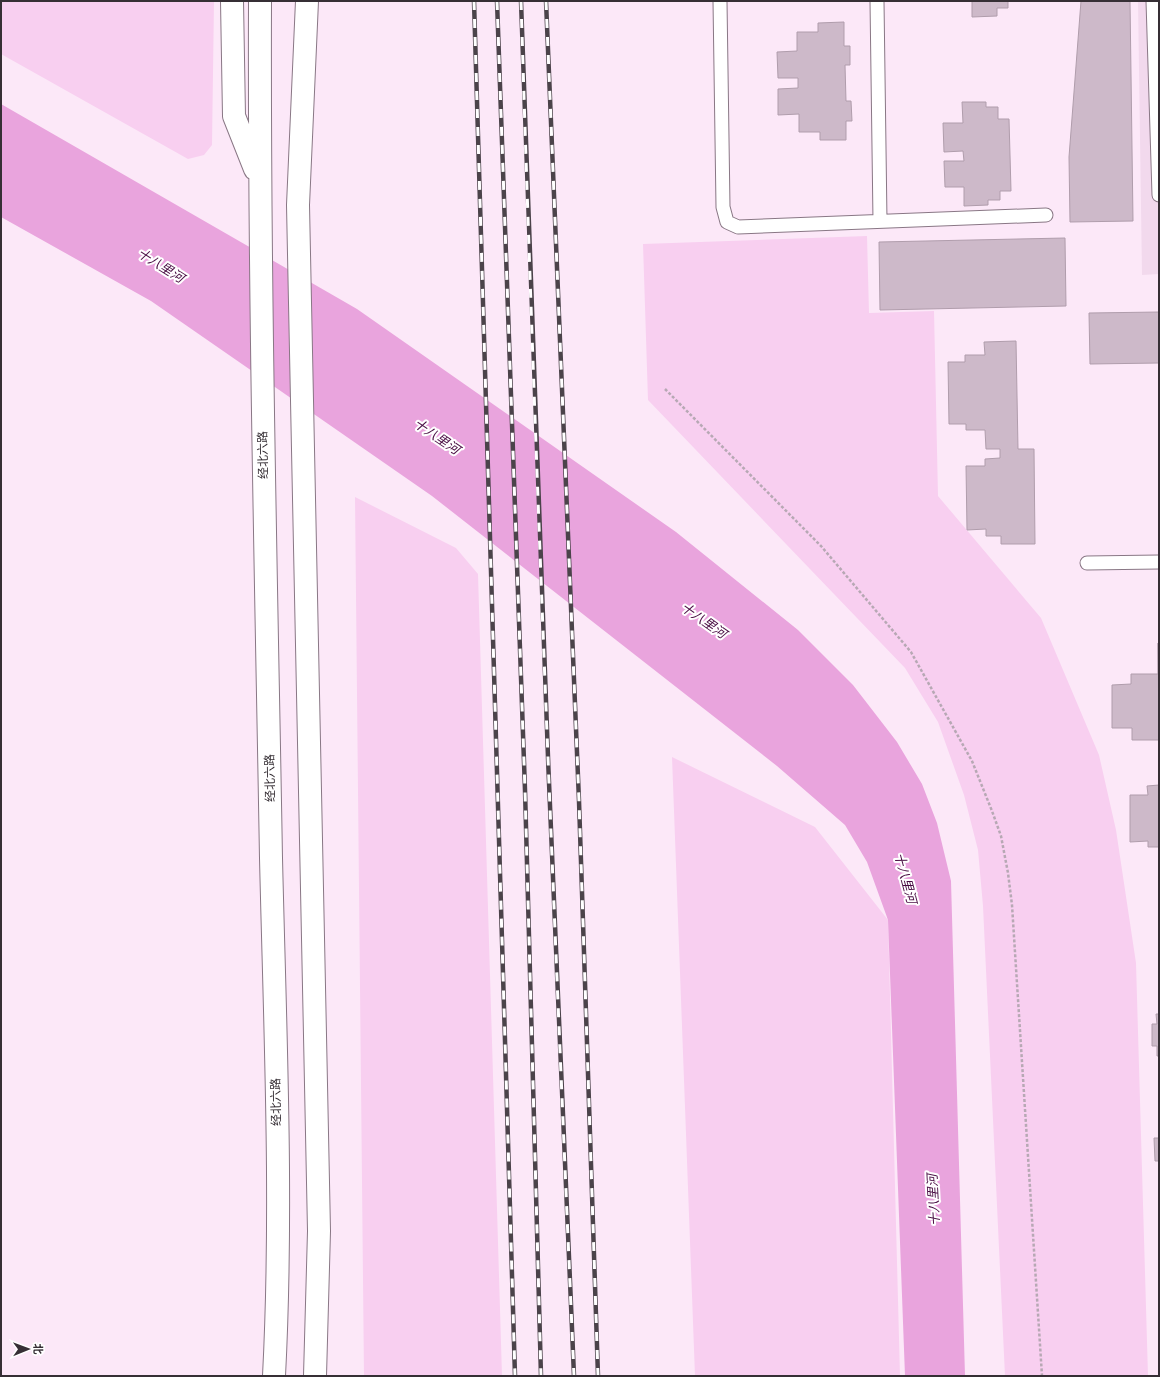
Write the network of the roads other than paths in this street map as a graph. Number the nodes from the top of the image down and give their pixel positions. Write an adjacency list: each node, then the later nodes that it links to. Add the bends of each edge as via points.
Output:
1 (232, 1): 7 (main road, via 234,116)
2 (260, 1): 7 (main road, 经北六路)
3 (307, 1): 14 (main road, via 298,205 319,1231)
4 (720, 1): 10 (lane, via 723,206 727,222 738,227)
5 (876, 1): 10 (lane)
6 (1153, 1): 8 (lane)
7 (259, 181): 13 (main road, 经北六路, via 279,1223)
8 (1159, 195)
9 (1046, 215): 10 (lane)
10 (880, 221)
11 (1159, 562): 12 (lane)
12 (1087, 563)
13 (274, 1376)
14 (315, 1376)

